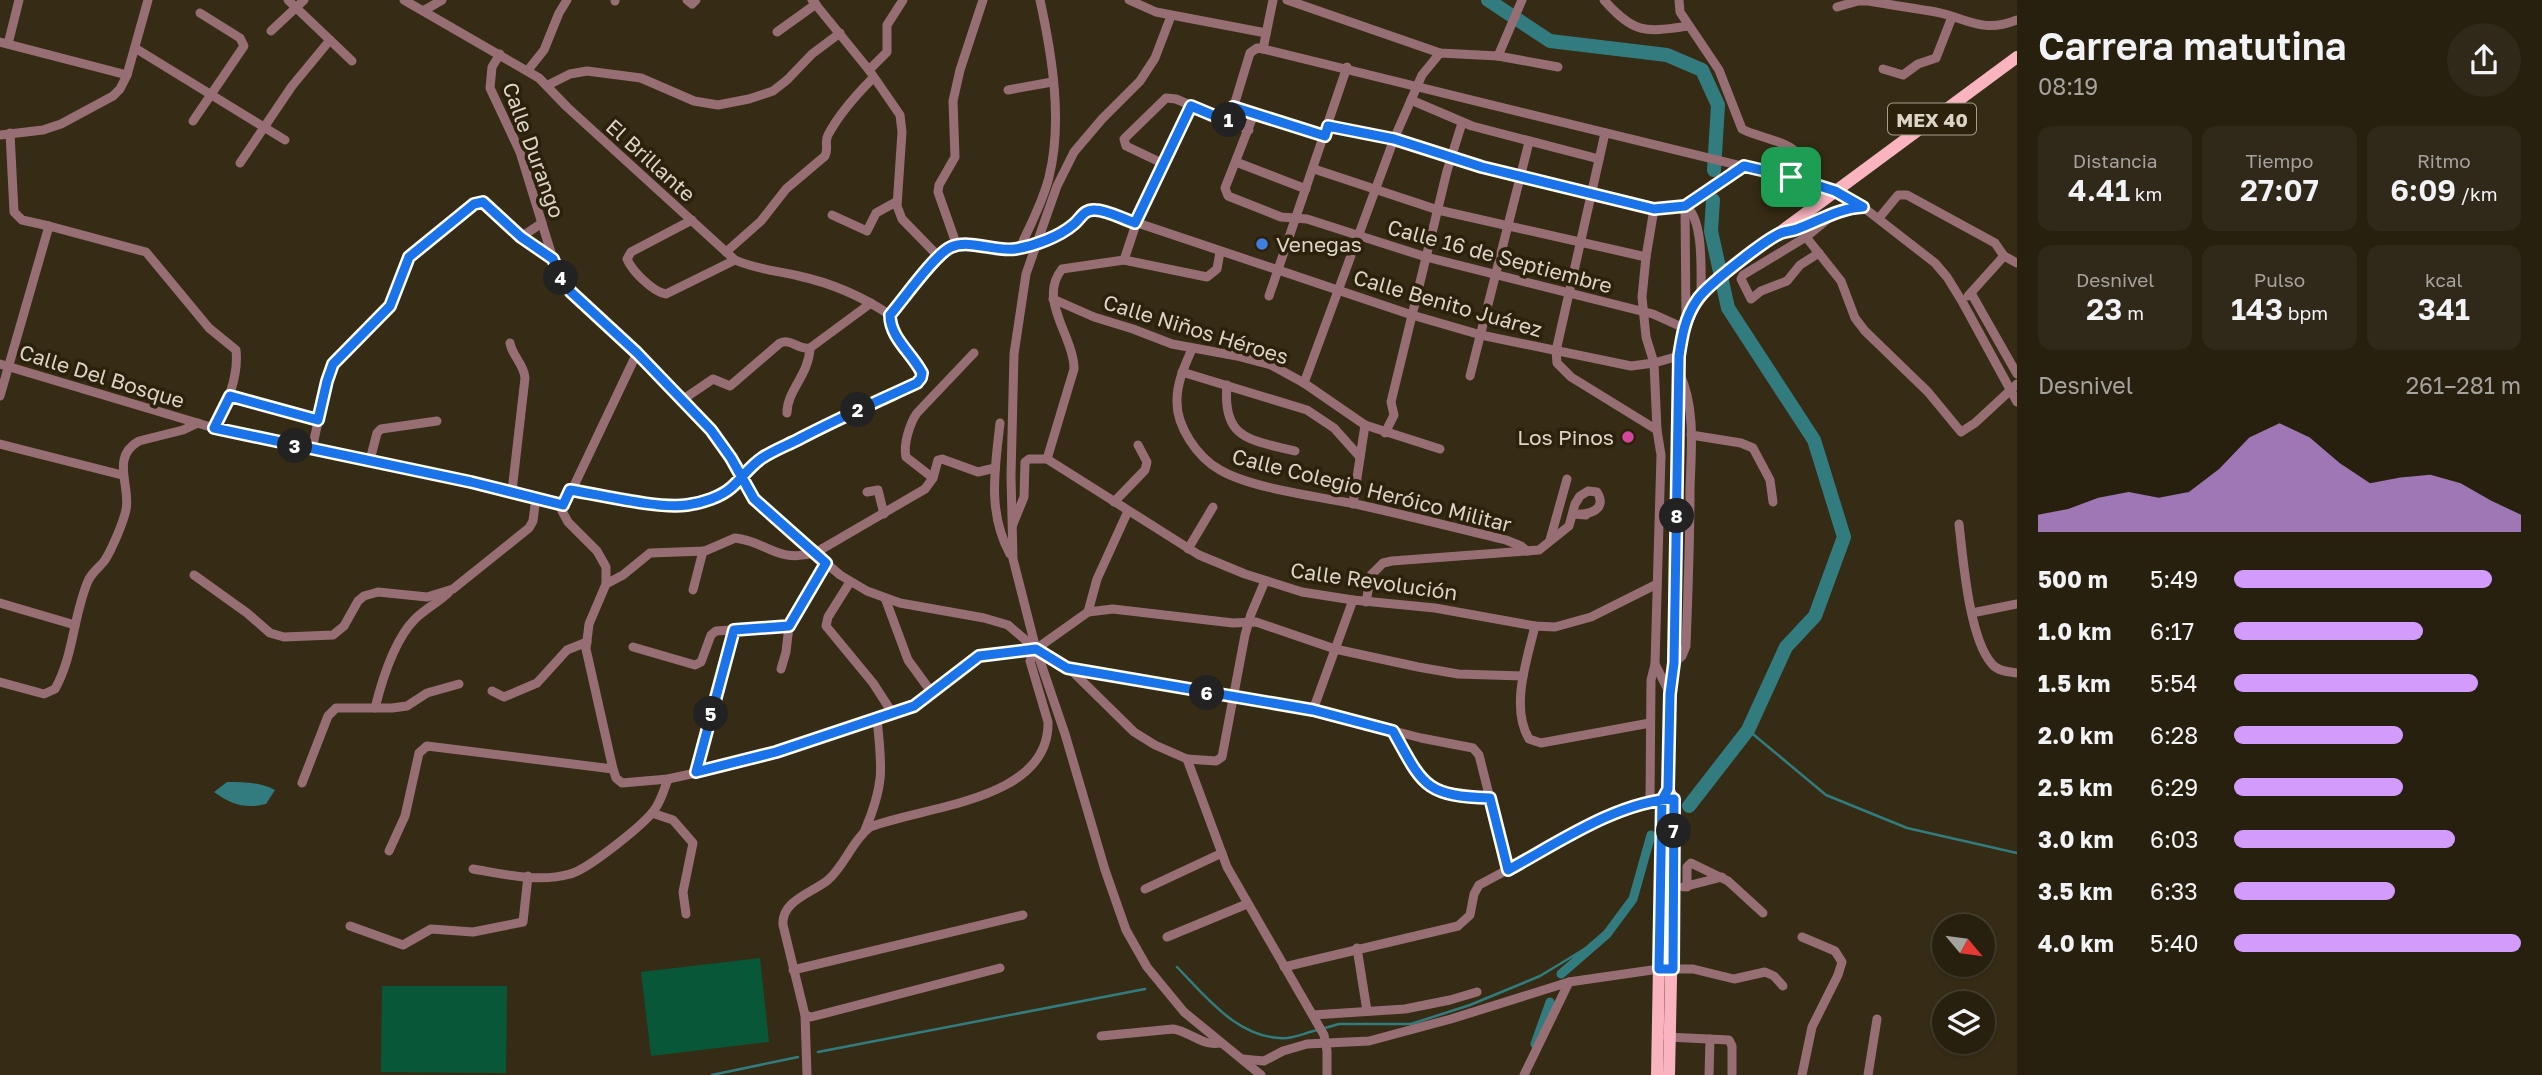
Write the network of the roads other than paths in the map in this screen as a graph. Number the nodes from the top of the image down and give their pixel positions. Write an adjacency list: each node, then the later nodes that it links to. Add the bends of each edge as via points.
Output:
1 (19, 0): 33 (street)
2 (148, 0): 34 (street)
3 (288, 0): 21 (street)
4 (304, 0): 21 (street)
5 (404, 0): 22 (street, El Brillante)
6 (442, 0): 22 (street)
7 (568, 0): 44 (street, via 549,41)
8 (687, 0): 9 (street, via 692,4)
9 (696, 0)
10 (902, 0): 45 (street, via 887,25 887,52)
11 (983, 0): 99 (street, via 953,101 955,157 938,192)
12 (1040, 0): 47 (street)
13 (1129, 0): 24 (street)
14 (1273, 0): 31 (street)
15 (1287, 0): 36 (street)
16 (1604, 0): 27 (street, via 1642,30)
17 (1679, 0): 27 (street)
18 (814, 2): 29 (street); 30 (street)
19 (1521, 2): 38 (street)
20 (1837, 7): 25 (street, via 1869,1)
21 (296, 8): 28 (street); 32 (street)
22 (423, 11): 37 (street, El Brillante)
23 (200, 13): 51 (street, via 240,38 244,46)
24 (1171, 16): 31 (street); 185 (street, via 1140,81 1074,152 1056,186 1026,274 1014,354)
25 (1952, 17): 26 (street, via 1977,25); 43 (street, via 1936,58 1903,75)
26 (2017, 20)
27 (1689, 26): 76 (street, via 1726,83 1742,129 1796,151)
28 (271, 31)
29 (776, 32)
30 (840, 33): 45 (street); 48 (street, via 773,91 749,99 718,104 694,101 640,78 587,71)
31 (1266, 33): 35 (street)
32 (330, 40): 40 (street); 59 (street)
33 (4, 43): 46 (street)
34 (135, 48): 46 (street); 51 (street)
35 (1263, 49): 41 (street); 54 (street, via 1250,53)
36 (1440, 53): 38 (street); 49 (street)
37 (500, 54): 44 (street, El Brillante); 90 (street, Calle Durango, via 492,67 490,88 520,152)
38 (1498, 56): 42 (street)
39 (2017, 57): 94 (main road, MEX 40)
40 (352, 61)
41 (1347, 67): 49 (street); 60 (street)
42 (1558, 67)
43 (1883, 69)
44 (528, 70): 48 (street, El Brillante)
45 (871, 74): 80 (street, via 902,122); 101 (street, via 828,135 825,156)
46 (126, 79): 63 (street, via 113,96 61,124)
47 (1052, 82): 50 (street); 100 (street, via 1052,159)
48 (548, 85): 89 (street, El Brillante)
49 (1417, 85): 52 (street); 62 (street)
50 (1008, 90)
51 (212, 93): 56 (street); 59 (street)
52 (1411, 100): 58 (street); 65 (street)
53 (1191, 106): 57 (street); 72 (street); 72 (street, via 1171,97 1162,101 1126,136 1124,143)
54 (1233, 107): 55 (street); 57 (street)
55 (1254, 114): 61 (street); 64 (street)
56 (193, 121)
57 (1229, 122): 61 (street)
58 (1462, 123): 67 (street); 68 (street)
59 (264, 126): 66 (street); 71 (street)
60 (1328, 126): 64 (street); 65 (street)
61 (1249, 130): 70 (street)
62 (1605, 132): 69 (street); 73 (street)
63 (5, 134): 92 (street, via 14,212 22,220)
64 (1325, 136): 74 (street)
65 (1394, 139): 68 (street); 78 (street)
66 (285, 140)
67 (1529, 142): 69 (street); 75 (street)
68 (1450, 157): 75 (street); 84 (street)
69 (1599, 159): 79 (street)
70 (1236, 162): 77 (street); 88 (street, Calle 16 de Septiembre, via 1225,188 1227,196)
71 (240, 163)
72 (1164, 164): 91 (street)
73 (1744, 166): 76 (street); 81 (street)
74 (1314, 169): 77 (street); 78 (street)
75 (1521, 177): 79 (street); 93 (street)
76 (1791, 177): 82 (street, via 1835,191)
77 (1307, 189): 88 (street)
78 (1375, 190): 84 (street); 95 (street)
79 (1592, 194): 83 (street); 98 (street)
80 (896, 202): 86 (street, via 876,212 867,231); 105 (street, via 902,219)
81 (1685, 206): 83 (street); 117 (street, via 1697,223); 125 (street)
82 (1863, 207): 85 (street); 87 (street)
83 (1654, 209): 107 (street)
84 (1438, 210): 93 (street); 106 (street)
85 (1835, 212): 94 (street); 97 (street)
86 (832, 215)
87 (1879, 218): 104 (street, via 1898,195 1907,195 1995,243); 121 (street, via 1936,263)
88 (1296, 219): 95 (street, Calle 16 de Septiembre); 112 (street)
89 (692, 220): 101 (street, El Brillante); 109 (street, via 631,252 626,259 629,265 662,294)
90 (542, 223): 96 (street); 108 (street, Calle Durango)
91 (1135, 223): 100 (street, Calle Benito Juárez, via 1096,209 1086,211 1063,232); 102 (street, Calle Benito Juárez); 110 (street)
92 (49, 226): 137 (street); 146 (street, via 150,255 209,328 236,350)
93 (1508, 226): 98 (street); 113 (street)
94 (1781, 233): 117 (main road, MEX 40)
95 (1357, 236): 106 (street, Calle 16 de Septiembre); 114 (street)
96 (521, 237): 108 (street); 150 (street, via 489,206 478,202 416,250 405,265 390,306 333,364)
97 (1806, 237): 103 (street); 103 (street, via 1744,275 1741,279 1751,299 1787,281)
98 (1580, 242): 107 (street); 115 (street)
99 (957, 246): 100 (street, Calle Benito Juárez); 105 (street)
100 (1024, 247)
101 (726, 252): 109 (street, El Brillante)
102 (1220, 252): 110 (street, via 1213,274 1200,277); 112 (street, Calle Benito Juárez)
103 (1819, 253): 144 (street, via 1840,281 1865,331 1928,392 1961,432)
104 (2004, 256): 111 (street); 116 (street)
105 (939, 257): 123 (street)
106 (1426, 257): 113 (street, Calle 16 de Septiembre); 124 (street)
107 (1646, 257): 122 (street)
108 (553, 259): 133 (street, via 571,292)
109 (735, 260): 120 (street, El Brillante, via 812,279)
110 (1124, 260): 119 (street, via 1062,269 1055,280)
111 (2017, 263)
112 (1277, 270): 114 (street, Calle Benito Juárez); 118 (street)
113 (1496, 275): 115 (street, Calle 16 de Septiembre); 126 (street)
114 (1338, 291): 124 (street, Calle Benito Juárez); 142 (street)
115 (1570, 293): 122 (street, Calle 16 de Septiembre); 131 (street)
116 (1971, 293): 121 (street); 128 (street)
117 (1701, 294): 125 (main road, MEX 40)
118 (1269, 296)
119 (1053, 299): 130 (street, Calle Niños Héroes); 165 (street, via 1074,369)
120 (871, 303): 123 (street, El Brillante); 129 (street)
121 (1963, 303): 132 (street)
122 (1643, 311): 125 (street, Calle 16 de Septiembre); 136 (street)
123 (890, 315): 169 (street, via 891,326 920,369 917,383 764,457)
124 (1412, 315): 126 (street, Calle Benito Juárez); 157 (street, via 1391,402 1394,415)
125 (1685, 324): 135 (main road, MEX 40)
126 (1481, 335): 131 (street, Calle Benito Juárez); 141 (street)
127 (510, 343): 173 (street, via 525,378)
128 (2000, 344): 132 (street); 140 (street)
129 (810, 348): 147 (street, via 780,343 730,386 713,379); 149 (street, via 809,361)
130 (1192, 349): 139 (street, Calle Colegio Heróico Militar); 142 (street, Calle Niños Héroes, via 1252,359)
131 (1556, 351): 136 (street, Calle Benito Juárez, via 1631,366); 156 (street, via 1557,363 1571,377)
132 (1989, 351): 144 (street)
133 (637, 353): 147 (street); 172 (street)
134 (974, 353): 170 (street, via 912,422 904,453)
135 (1679, 356): 136 (street, Calle Benito Juárez); 138 (main road, MEX 40)
136 (1654, 363): 156 (street)
137 (4, 365): 145 (street); 152 (street, Calle Del Bosque)
138 (1679, 370): 158 (street, via 1688,392); 216 (main road, MEX 40)
139 (1182, 372): 143 (street); 178 (street, Calle Colegio Heróico Militar, via 1178,413 1192,443 1212,465 1245,480)
140 (2017, 374)
141 (1470, 376)
142 (1304, 383): 154 (street, Calle Niños Héroes)
143 (1227, 385): 163 (street, via 1227,413 1236,429 1249,438); 164 (street, via 1317,415)
144 (2014, 387): 148 (street)
145 (0, 396)
146 (230, 396): 150 (street); 155 (street)
147 (682, 400): 169 (street, via 722,444)
148 (2017, 402)
149 (786, 413)
150 (318, 420): 161 (street)
151 (437, 421): 166 (street, via 381,429)
152 (198, 423): 155 (street, Calle Del Bosque); 168 (street, via 134,444 125,456)
153 (1000, 423): 167 (street)
154 (1366, 425): 157 (street, Calle Niños Héroes); 164 (street)
155 (214, 428): 161 (street, Calle Del Bosque)
156 (1657, 430): 197 (street, via 1661,455)
157 (1385, 433): 162 (street, Calle Niños Héroes)
158 (1691, 435): 177 (street, via 1754,448 1770,480); 216 (street, via 1686,646)
159 (0, 444): 168 (street)
160 (1138, 445): 176 (street, via 1147,462 1145,471)
161 (312, 449): 166 (street, Calle Del Bosque)
162 (1440, 449)
163 (1295, 451)
164 (1360, 457): 178 (street)
165 (1047, 459): 176 (street, Calle Revolución); 185 (street, via 1025,462 1024,497)
166 (370, 460): 173 (street, Calle Del Bosque)
167 (995, 468): 170 (street, via 978,472 940,459); 191 (street, via 993,496 1000,536)
168 (122, 475): 208 (street, via 126,509 107,557 88,581)
169 (740, 477): 172 (street, via 721,495 690,505); 190 (street, via 761,507)
170 (933, 478): 182 (street, via 925,489)
171 (1567, 479): 186 (street)
172 (570, 490): 179 (street)
173 (512, 491): 175 (street, Calle Del Bosque)
174 (867, 492): 182 (street, via 878,490)
175 (536, 497): 179 (street, Calle Del Bosque); 198 (street, via 529,528)
176 (1114, 502): 181 (street, Calle Revolución)
177 (1773, 502)
178 (1353, 504): 189 (street, Calle Colegio Heróico Militar, via 1506,540)
179 (563, 505): 196 (street, via 568,522 603,559)
180 (1213, 507): 187 (street)
181 (1128, 512): 187 (street, Calle Revolución); 205 (street, via 1097,579)
182 (884, 514): 190 (street)
183 (1574, 514): 183 (street, via 1580,496 1597,492 1605,507); 186 (street, via 1566,530)
184 (1959, 524): 206 (street)
185 (1011, 530): 191 (street)
186 (1549, 542): 189 (street, via 1539,550)
187 (1188, 549): 194 (street, Calle Revolución)
188 (703, 551): 190 (street, via 735,538 786,556); 196 (street, via 650,553); 199 (street)
189 (1527, 551): 202 (street, via 1383,563 1371,575)
190 (815, 553): 192 (street)
191 (1013, 559): 214 (street)
192 (826, 563): 195 (street); 209 (street)
193 (194, 575): 198 (street, via 270,633 284,637 333,635 344,626 358,601 371,593 427,597)
194 (1265, 581): 201 (street, Calle Revolución); 207 (street)
195 (850, 582): 200 (street); 230 (street, via 827,626)
196 (606, 584): 212 (street, via 589,624)
197 (1657, 584): 210 (street, Calle Revolución, via 1577,623); 217 (street)
198 (453, 589): 228 (street, via 407,629 385,672)
199 (693, 590)
200 (885, 598): 214 (street, via 998,621); 225 (street, via 908,660)
201 (1353, 600): 202 (street, Calle Revolución); 215 (street)
202 (1366, 602): 210 (street, Calle Revolución, via 1436,608)
203 (0, 603): 208 (street)
204 (2017, 604): 206 (street)
205 (1088, 612): 207 (street, via 1113,609); 214 (street)
206 (1972, 613): 220 (street, via 1992,664)
207 (1249, 622): 215 (street); 227 (street)
208 (75, 625): 222 (street, via 69,656 51,692)
209 (789, 626): 211 (street); 219 (street)
210 (1535, 626): 221 (street)
211 (734, 630): 213 (street, via 711,635 701,662 695,665); 236 (street)
212 (587, 642): 224 (street, via 566,650 537,683 504,697); 235 (street)
213 (633, 647)
214 (1036, 649): 218 (street); 225 (street, via 979,656); 242 (street, via 1030,661 1048,730 1038,758 1020,776 972,800); 275 (street, via 1126,930 1163,988)
215 (1335, 649): 221 (street, via 1458,674); 229 (street)
216 (1674, 663): 226 (main road, MEX 40)
217 (1655, 664): 226 (street); 232 (street)
218 (1067, 668): 227 (street); 234 (street, via 1134,732)
219 (781, 669)
220 (2017, 673)
221 (1523, 676): 232 (street, via 1524,728 1535,743)
222 (0, 682)
223 (459, 684): 228 (street, via 427,693 407,706)
224 (492, 691)
225 (932, 693): 230 (street)
226 (1670, 694): 239 (main road, MEX 40)
227 (1232, 698): 229 (street); 234 (street, via 1222,757)
228 (375, 708): 238 (street, via 332,711)
229 (1313, 710): 233 (street)
230 (893, 714): 231 (street)
231 (877, 719): 236 (street, via 741,763); 242 (street, via 882,777)
232 (1650, 723): 239 (street)
233 (1393, 731): 240 (street, via 1418,777 1428,786 1452,796); 240 (street, via 1474,748)
234 (1187, 759): 244 (street)
235 (613, 769): 237 (street, via 622,782); 243 (street, via 427,746 419,753 405,816)
236 (696, 772): 237 (street)
237 (668, 779): 241 (street)
238 (302, 783)
239 (1663, 797): 246 (street, via 1595,823); 249 (main road, MEX 40); 261 (main road, MEX 40)
240 (1490, 798): 246 (street)
241 (652, 813): 247 (street, via 574,873); 253 (street, via 673,820 693,843 683,892)
242 (864, 832): 263 (street, via 832,875 783,913)
243 (389, 851)
244 (1222, 853): 250 (street); 251 (street)
245 (473, 869): 247 (street)
246 (1508, 870): 258 (street, via 1479,885 1463,923)
247 (528, 876): 255 (street, via 523,922 473,932 427,930 403,945)
248 (1722, 877): 249 (street); 249 (street, via 1689,863); 252 (street)
249 (1680, 888): 262 (main road, MEX 40)
250 (1145, 889)
251 (1247, 904): 256 (street); 259 (street)
252 (1763, 913)
253 (686, 914)
254 (1023, 915): 263 (street)
255 (350, 926)
256 (1167, 937)
257 (1802, 937): 285 (street, via 1835,951 1842,962 1812,1027)
258 (1357, 948): 259 (street); 267 (street)
259 (1284, 967): 269 (street)
260 (1000, 968): 268 (street)
261 (1659, 969): 262 (street); 264 (street); 272 (main road, MEX 40)
262 (1673, 969): 265 (street, via 1734,979 1765,972); 272 (main road, MEX 40)
263 (793, 970): 268 (street)
264 (1569, 982): 273 (street, via 1369,1041); 280 (street)
265 (1783, 986)
266 (1476, 992): 267 (street, via 1418,1007)
267 (1367, 1011): 269 (street)
268 (805, 1015): 277 (street)
269 (1315, 1019): 273 (street)
270 (1877, 1019): 286 (street)
271 (1101, 1036): 275 (street, via 1173,1029 1205,1044)
272 (1664, 1037): 274 (street); 281 (main road, MEX 40); 282 (main road, MEX 40)
273 (1325, 1039): 276 (street, via 1264,1061); 279 (street)
274 (1710, 1039): 283 (street); 284 (street, via 1731,1043)
275 (1220, 1043): 276 (street)
276 (1240, 1058): 278 (street)
277 (807, 1075)
278 (1261, 1075)
279 (1327, 1075)
280 (1524, 1075)
281 (1657, 1075)
282 (1670, 1075)
283 (1709, 1075)
284 (1732, 1075)
285 (1802, 1075)
286 (1868, 1075)

